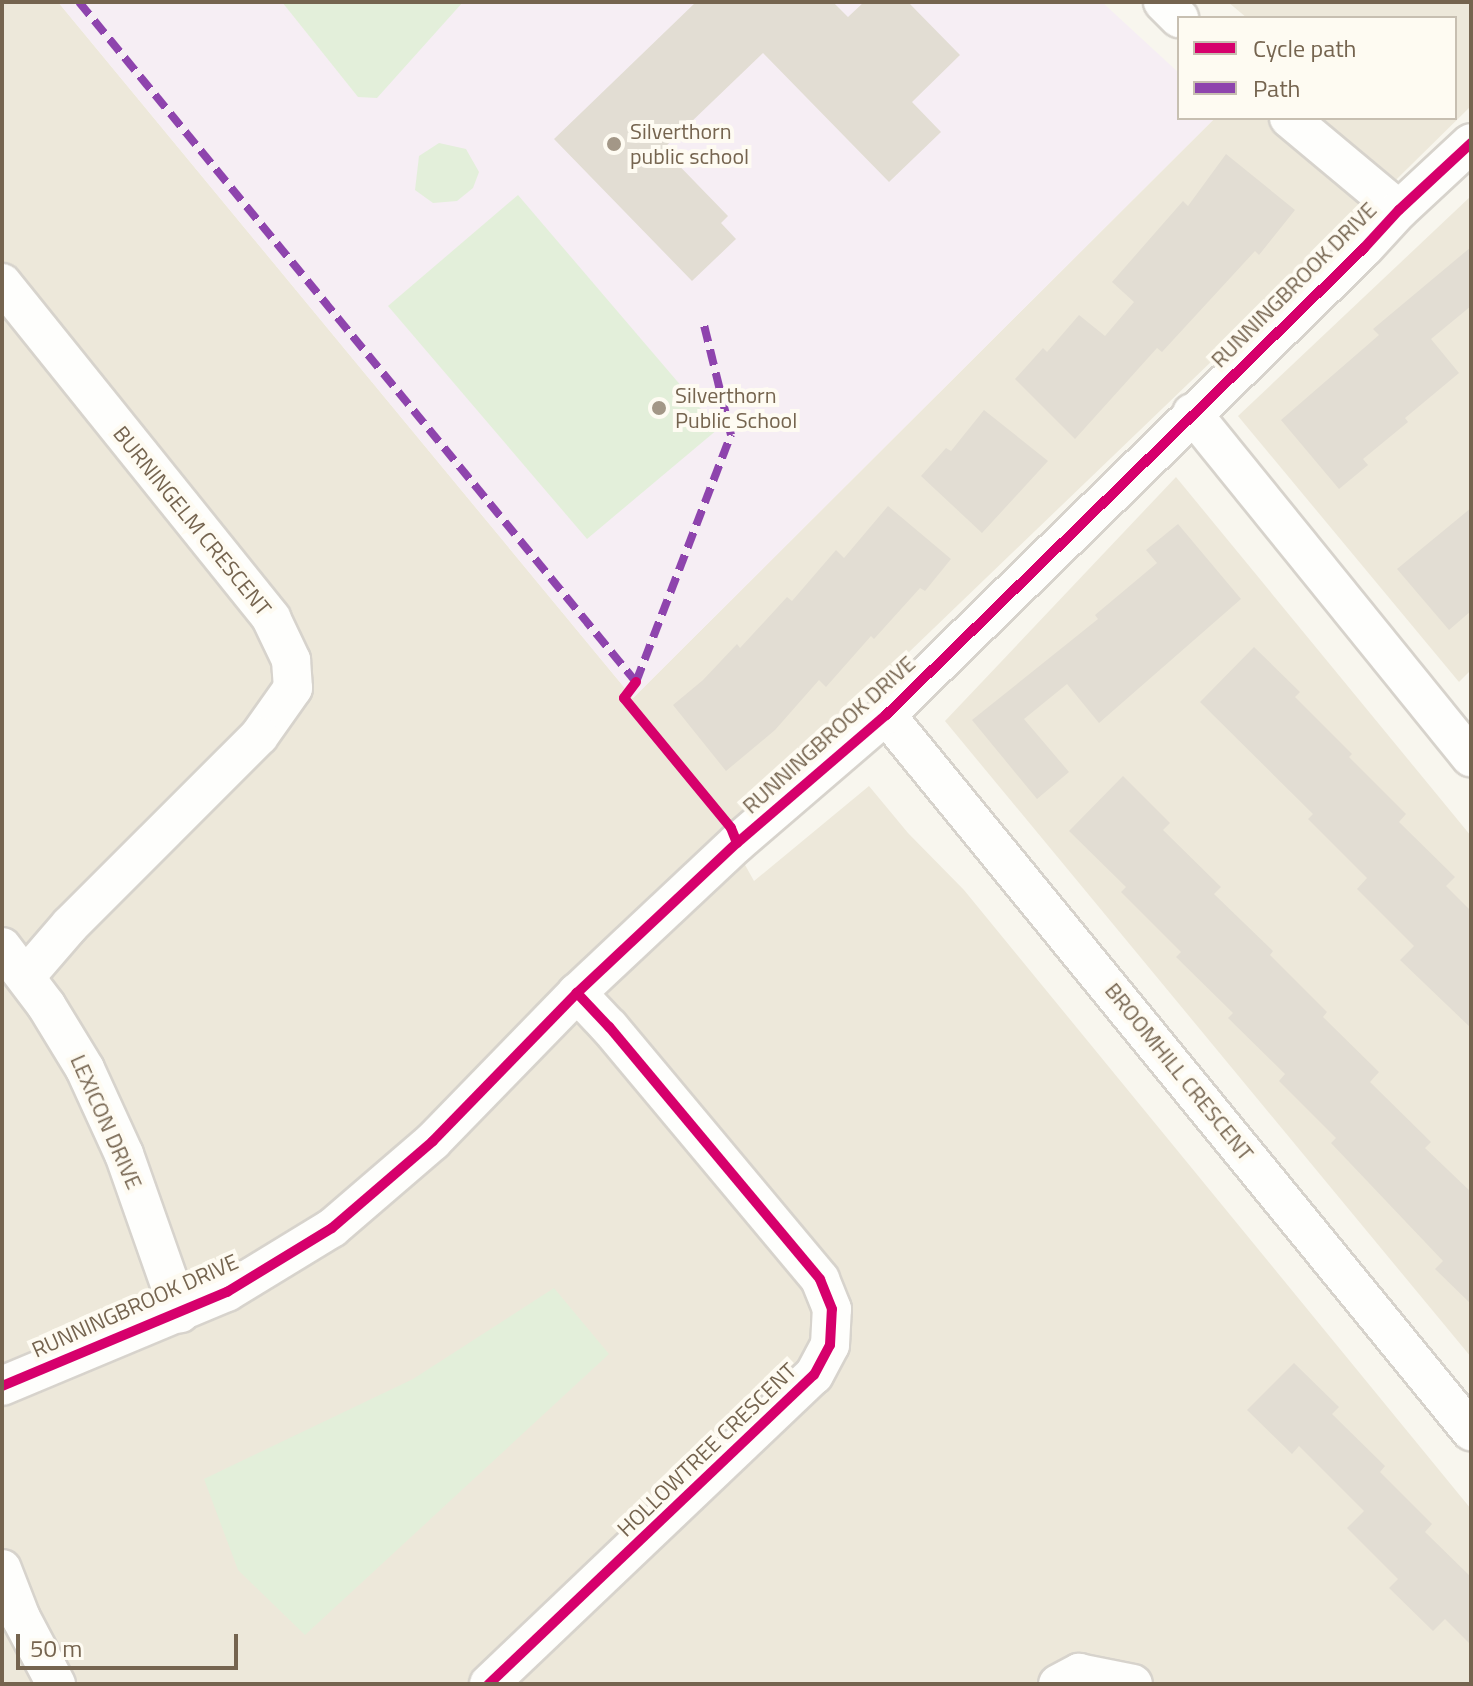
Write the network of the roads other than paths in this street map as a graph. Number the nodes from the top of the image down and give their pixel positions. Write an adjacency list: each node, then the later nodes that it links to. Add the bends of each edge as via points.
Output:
1 (1291, 120): 3 (street)
2 (1471, 143): 3 (street, RUNNINGBROOK DRIVE)
3 (1399, 210): 5 (street, RUNNINGBROOK DRIVE)
4 (2, 283): 9 (street, BURNINGELM CRESCENT, via 271,618 291,660 293,688 259,736)
5 (1192, 413): 6 (street, RUNNINGBROOK DRIVE); 7 (street)
6 (886, 715): 10 (street, RUNNINGBROOK DRIVE, via 737,843); 13 (street, BROOMHILL CRESCENT)
7 (1467, 744)
8 (2, 947): 9 (street, LEXICON DRIVE)
9 (26, 976): 11 (street, LEXICON DRIVE, via 105,1111)
10 (577, 993): 11 (street, RUNNINGBROOK DRIVE, via 433,1141 332,1228 227,1292); 16 (street, HOLLOWTREE CRESCENT, via 820,1279 832,1309 830,1345 814,1375)
11 (180, 1313): 12 (street, RUNNINGBROOK DRIVE)
12 (2, 1386)
13 (1471, 1431)
14 (2, 1569): 15 (street)
15 (56, 1684)
16 (489, 1684)
17 (1058, 1684): 18 (street, via 1079,1673)
18 (1133, 1684)

